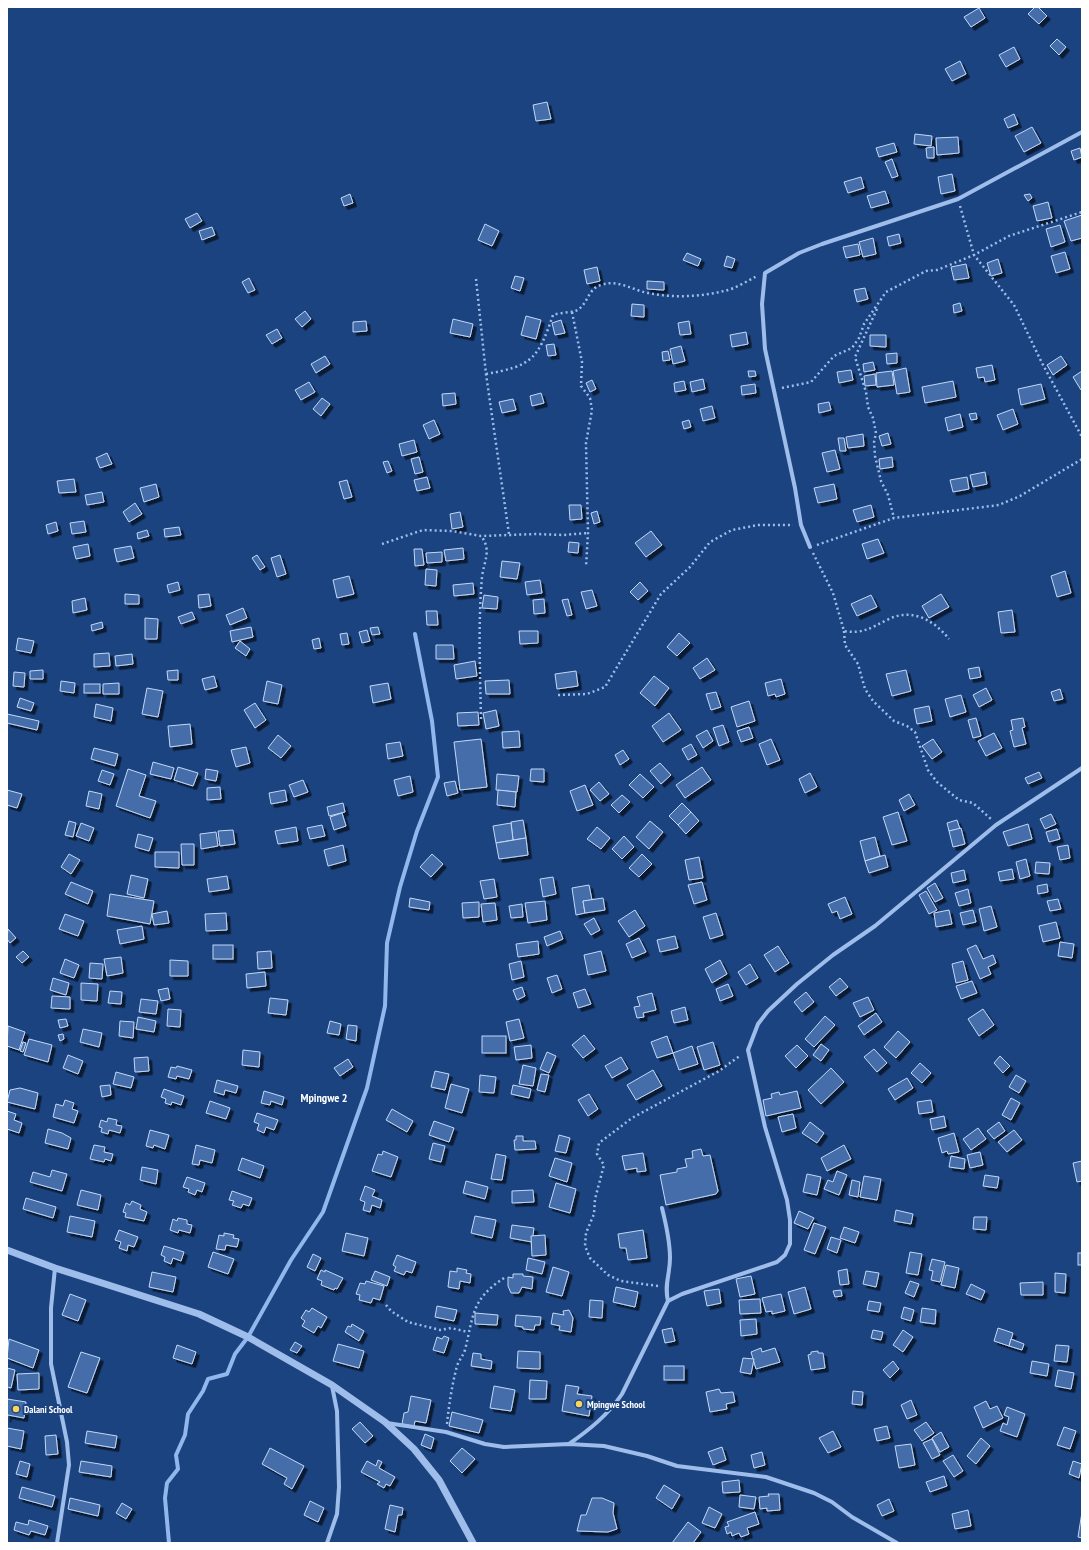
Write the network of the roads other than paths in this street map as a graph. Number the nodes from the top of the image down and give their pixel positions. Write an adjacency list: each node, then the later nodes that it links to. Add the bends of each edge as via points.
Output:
1 (1082, 132): 2 (street, via 958,199 822,244 799,253 765,273 762,304 765,349 801,525)
2 (810, 547)
3 (1082, 768): 7 (street, via 996,826 896,910 797,984 768,1011 758,1024 748,1050 765,1127 787,1200 790,1244 785,1255 777,1262)
4 (662, 1208): 7 (street, via 670,1258 665,1288)
5 (7, 1250): 6 (street)
6 (55, 1268): 8 (street, via 199,1314 248,1337); 11 (street, via 51,1308 51,1364 67,1442 69,1465)
7 (668, 1301): 10 (street, via 616,1404 586,1433)
8 (332, 1385): 9 (street); 12 (street, via 337,1411 339,1487 337,1514)
9 (385, 1422): 10 (street, via 446,1432 484,1444 504,1447); 13 (street, via 414,1449 438,1480)
10 (569, 1444): 14 (street, via 604,1446 699,1470 766,1477 814,1493 832,1502 852,1517)
11 (57, 1543)
12 (327, 1543)
13 (473, 1543)
14 (898, 1543)

